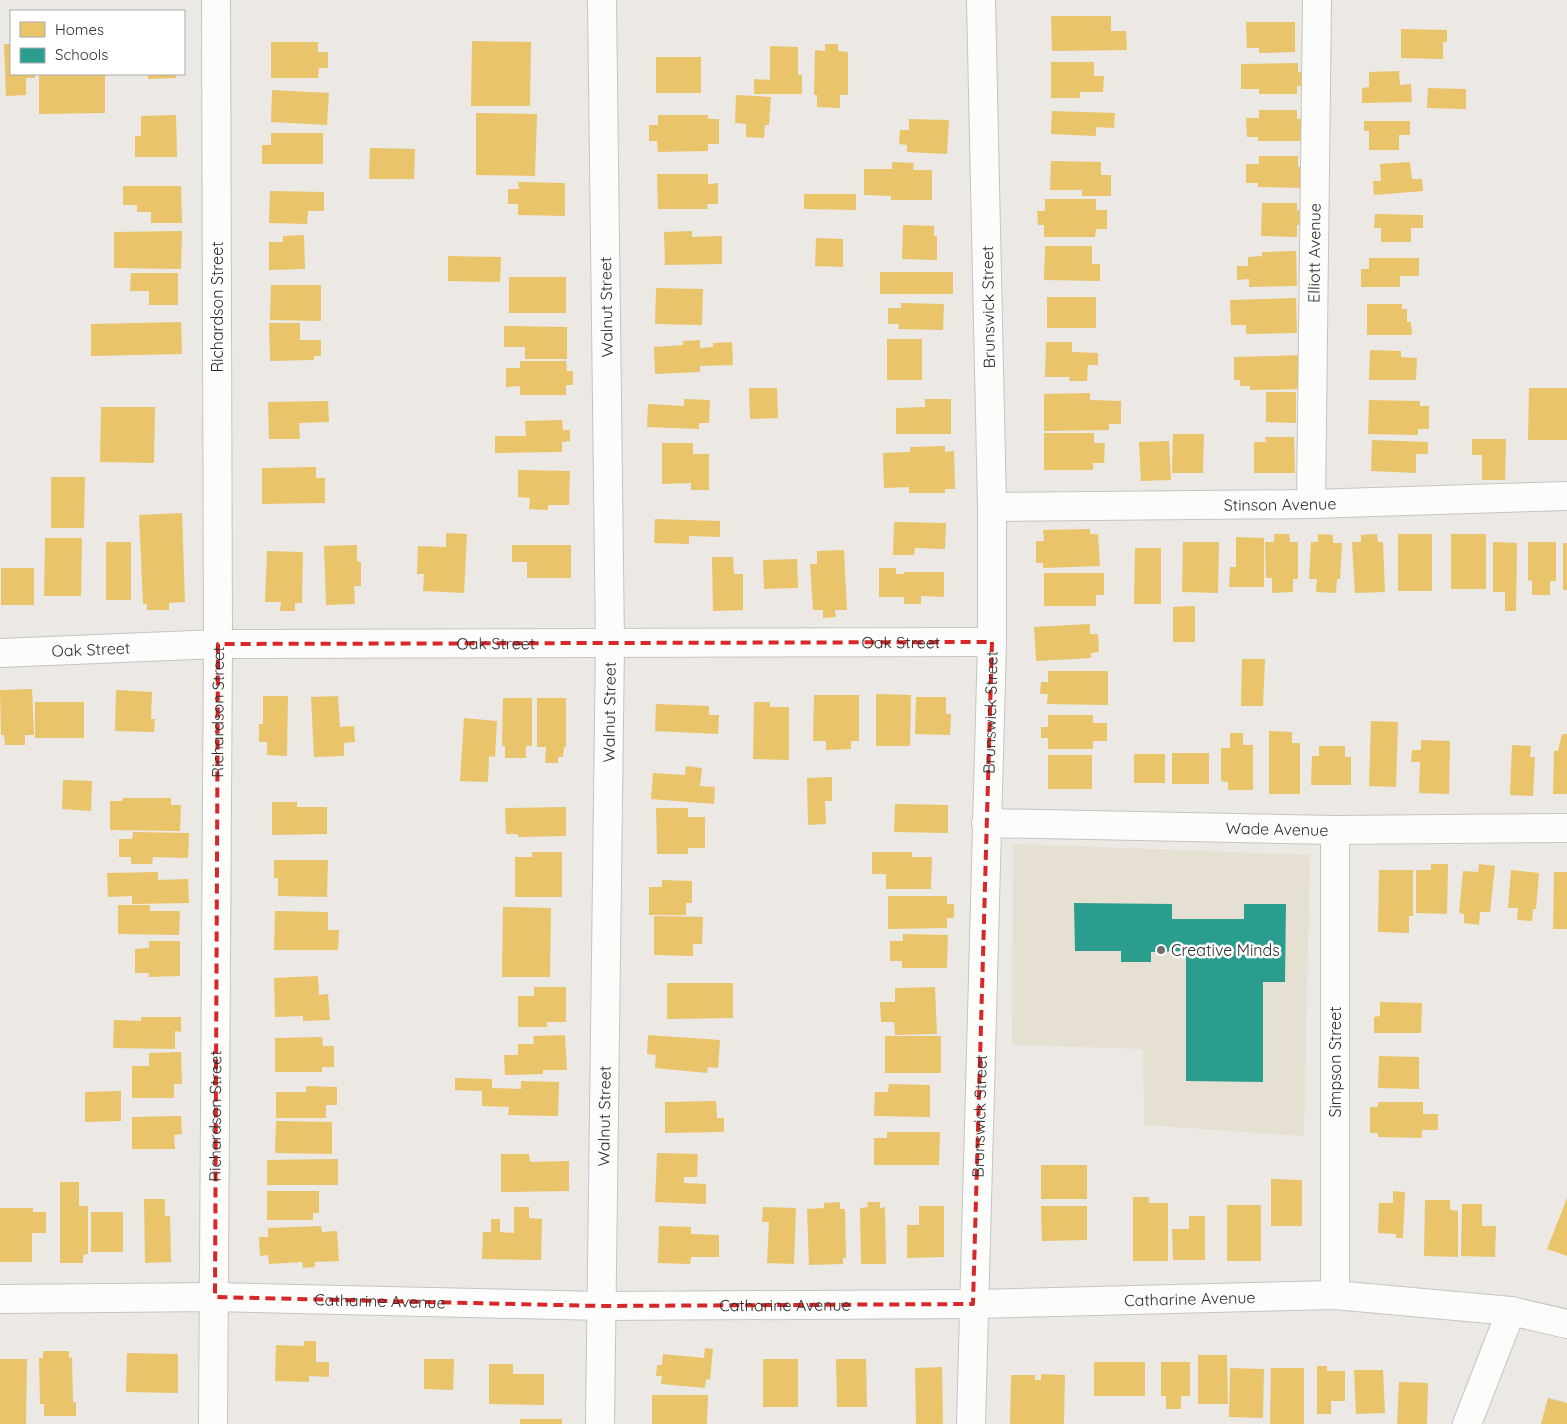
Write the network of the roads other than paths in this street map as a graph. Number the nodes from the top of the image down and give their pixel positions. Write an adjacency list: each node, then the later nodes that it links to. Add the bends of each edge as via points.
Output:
1 (216, 0): 9 (street, Richardson Street)
2 (602, 0): 10 (street, Walnut Street)
3 (981, 0): 7 (street, Brunswick Street)
4 (1317, 0): 6 (street, Elliott Avenue)
5 (1567, 496): 6 (street, Stinson Avenue)
6 (1311, 504): 7 (street, Stinson Avenue)
7 (992, 507): 8 (street, Brunswick Street)
8 (992, 642): 10 (street, Oak Street); 12 (street, Brunswick Street)
9 (218, 644): 10 (street, Oak Street); 11 (street, Oak Street); 16 (street, Richardson Street)
10 (610, 644): 19 (street, Walnut Street)
11 (0, 652)
12 (986, 823): 14 (street, Wade Avenue); 18 (street, Brunswick Street)
13 (1567, 828): 14 (street, Wade Avenue)
14 (1335, 830): 15 (street, Simpson Street)
15 (1335, 1295): 18 (street, Catharine Avenue); 20 (street, Catharine Avenue)
16 (215, 1297): 17 (street, Catharine Avenue); 19 (street, Catharine Avenue); 22 (street, Richardson Street)
17 (0, 1298)
18 (973, 1304): 19 (street, Catharine Avenue); 24 (street, Brunswick Street)
19 (601, 1306): 23 (street, Walnut Street)
20 (1511, 1311): 21 (street, Catharine Avenue); 25 (street)
21 (1567, 1324)
22 (213, 1424)
23 (600, 1424)
24 (971, 1424)
25 (1467, 1424)

